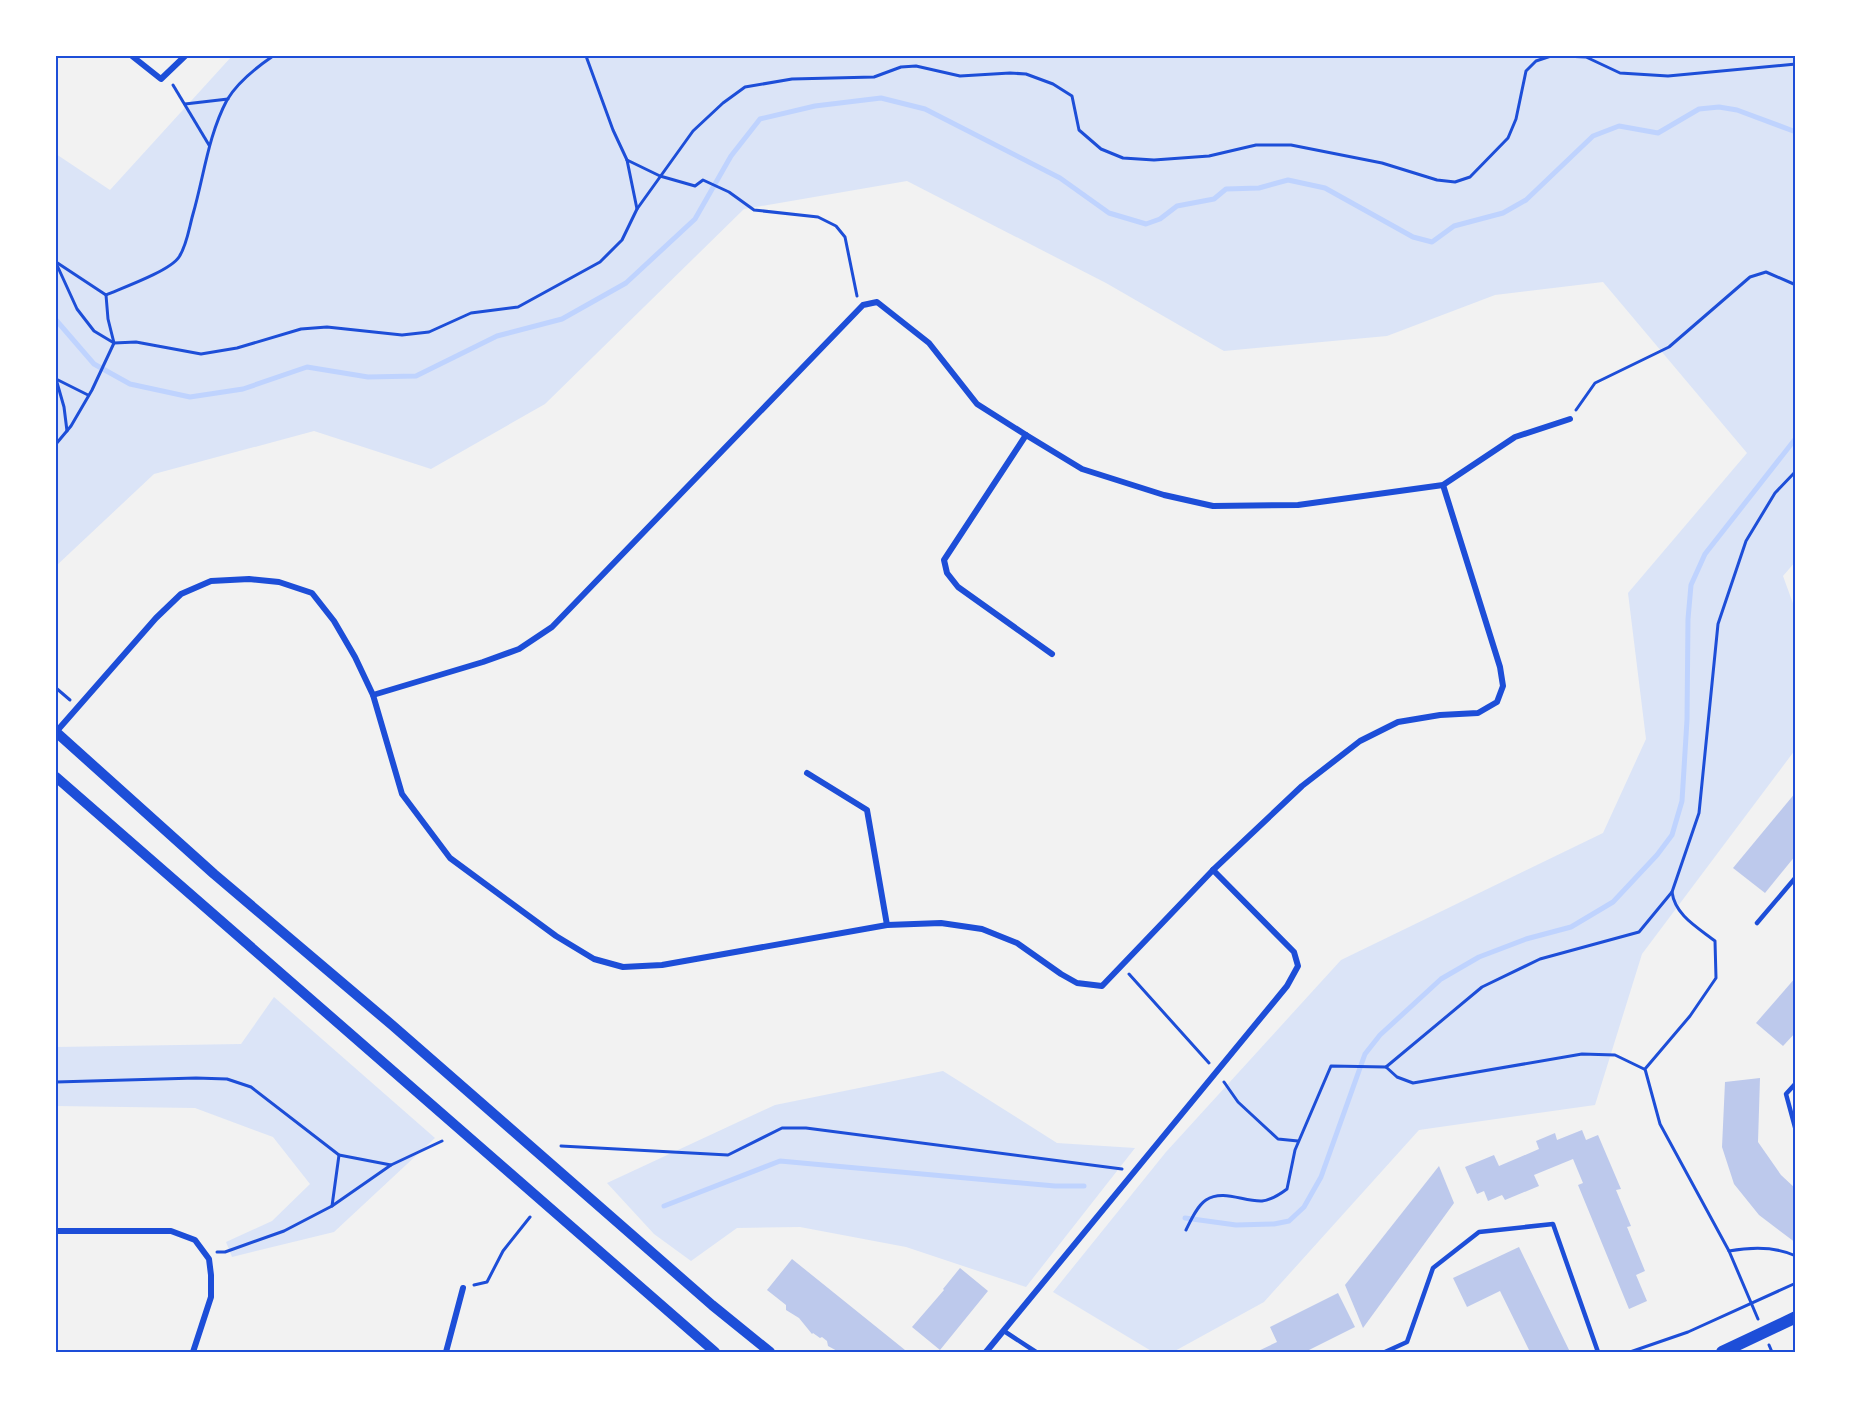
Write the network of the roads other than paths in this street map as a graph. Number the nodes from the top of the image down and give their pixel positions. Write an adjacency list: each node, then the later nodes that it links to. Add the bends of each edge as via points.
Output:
1 (132, 56): 2 (street, via 162,80)
2 (185, 56)
3 (1570, 419): 5 (street, via 1515,437)
4 (1026, 435): 5 (street, via 1082,469 1213,507 1298,505); 6 (street, via 944,560 947,573 958,587); 7 (street, via 977,404 929,343 890,311 877,302 863,305 552,627 519,649)
5 (1443, 485): 11 (street, via 1500,667 1503,686 1497,702 1478,713 1398,722 1360,741 1302,786)
6 (1052, 654)
7 (373, 695): 8 (street, via 334,621 312,593 279,582 211,581 181,594 156,618); 14 (street, via 402,794 450,858 594,959 623,968 662,965)
8 (56, 732): 24 (street, via 214,874)
9 (807, 773): 14 (street, via 867,810)
10 (56, 777): 23 (street)
11 (1213, 870): 14 (street, via 1102,986 1077,983 1017,944 982,929 941,923); 20 (street, via 1294,952 1298,966 1287,986)
12 (1796, 877): 13 (lane)
13 (1757, 923)
14 (887, 925)
15 (1796, 1083): 16 (lane, via 1786,1094)
16 (1796, 1131)
17 (56, 1231): 21 (street, via 171,1231 195,1240 209,1259 211,1297)
18 (463, 1288): 22 (street)
19 (1790, 1320): 29 (main road)
20 (1004, 1331): 25 (street); 26 (lane)
21 (193, 1353)
22 (446, 1353)
23 (715, 1353)
24 (770, 1353)
25 (987, 1353)
26 (1036, 1353)
27 (1385, 1353): 28 (lane, via 1407,1342 1433,1268 1479,1232 1553,1224)
28 (1598, 1353)
29 (1722, 1353)

